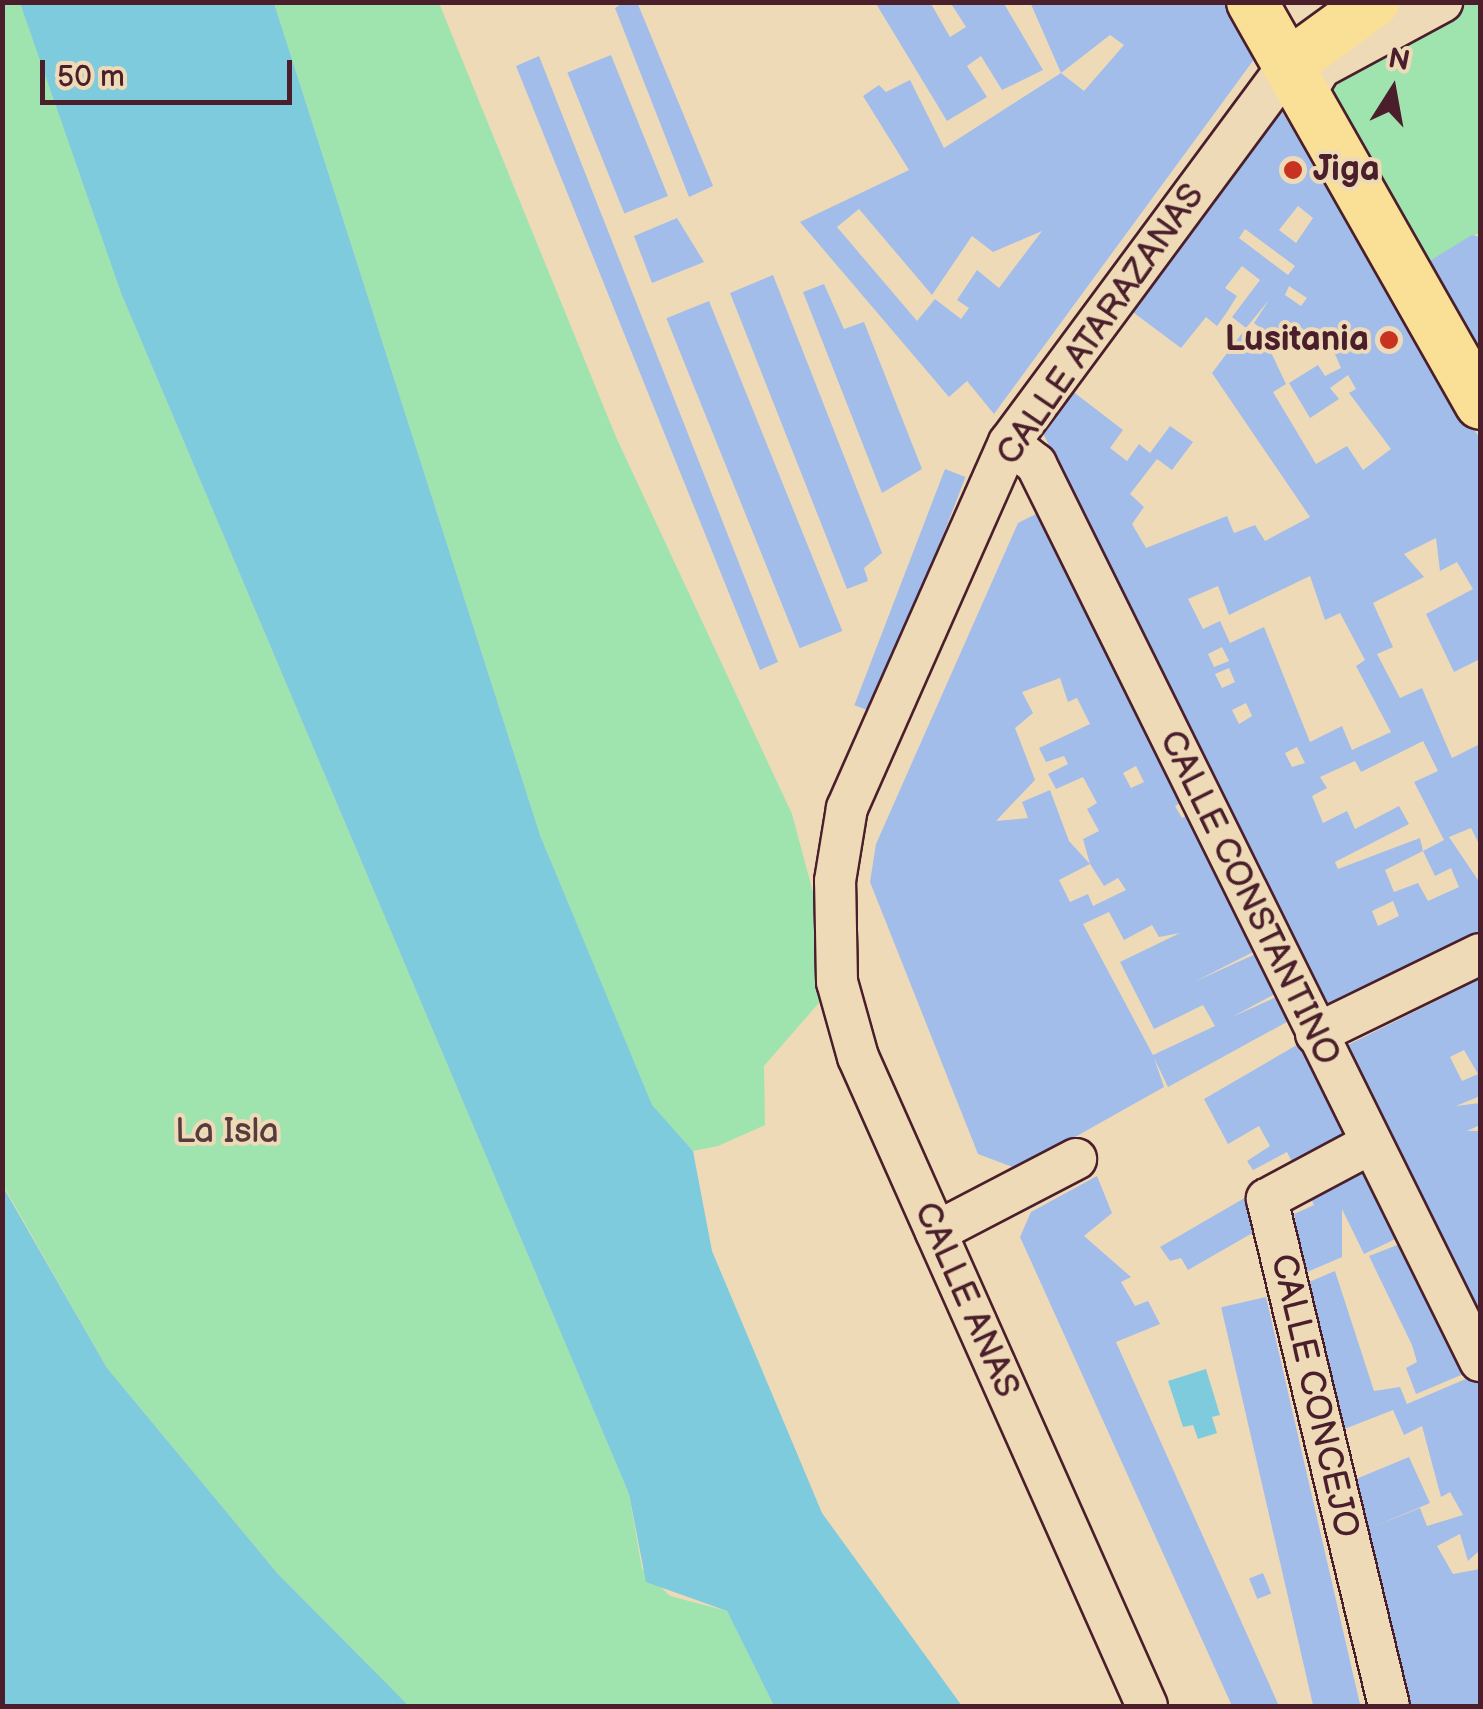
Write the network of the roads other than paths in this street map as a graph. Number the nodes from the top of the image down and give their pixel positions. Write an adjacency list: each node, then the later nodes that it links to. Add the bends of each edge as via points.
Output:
1 (1224, 2): 5 (street)
2 (1252, 2): 5 (main road)
3 (1374, 2): 5 (main road)
4 (1442, 2): 5 (street, CALLE ATARAZANAS)
5 (1290, 80): 6 (main road); 7 (street, CALLE ATARAZANAS)
6 (1480, 404)
7 (1009, 443): 8 (street, CALLE ATARAZANAS, via 847,808); 10 (street, CALLE CONSTANTINO, via 1036,464)
8 (835, 880): 13 (street, CALLE ANAS, via 836,982 858,1057)
9 (1480, 954): 10 (street)
10 (1316, 1034): 11 (street, CALLE CONSTANTINO)
11 (1370, 1144): 14 (street, CALLE CONSTANTINO); 16 (street, CALLE CONCEJO, via 1267,1199)
12 (1076, 1159): 13 (street)
13 (936, 1232): 15 (street, CALLE ANAS)
14 (1480, 1361)
15 (1147, 1706)
16 (1388, 1706)

